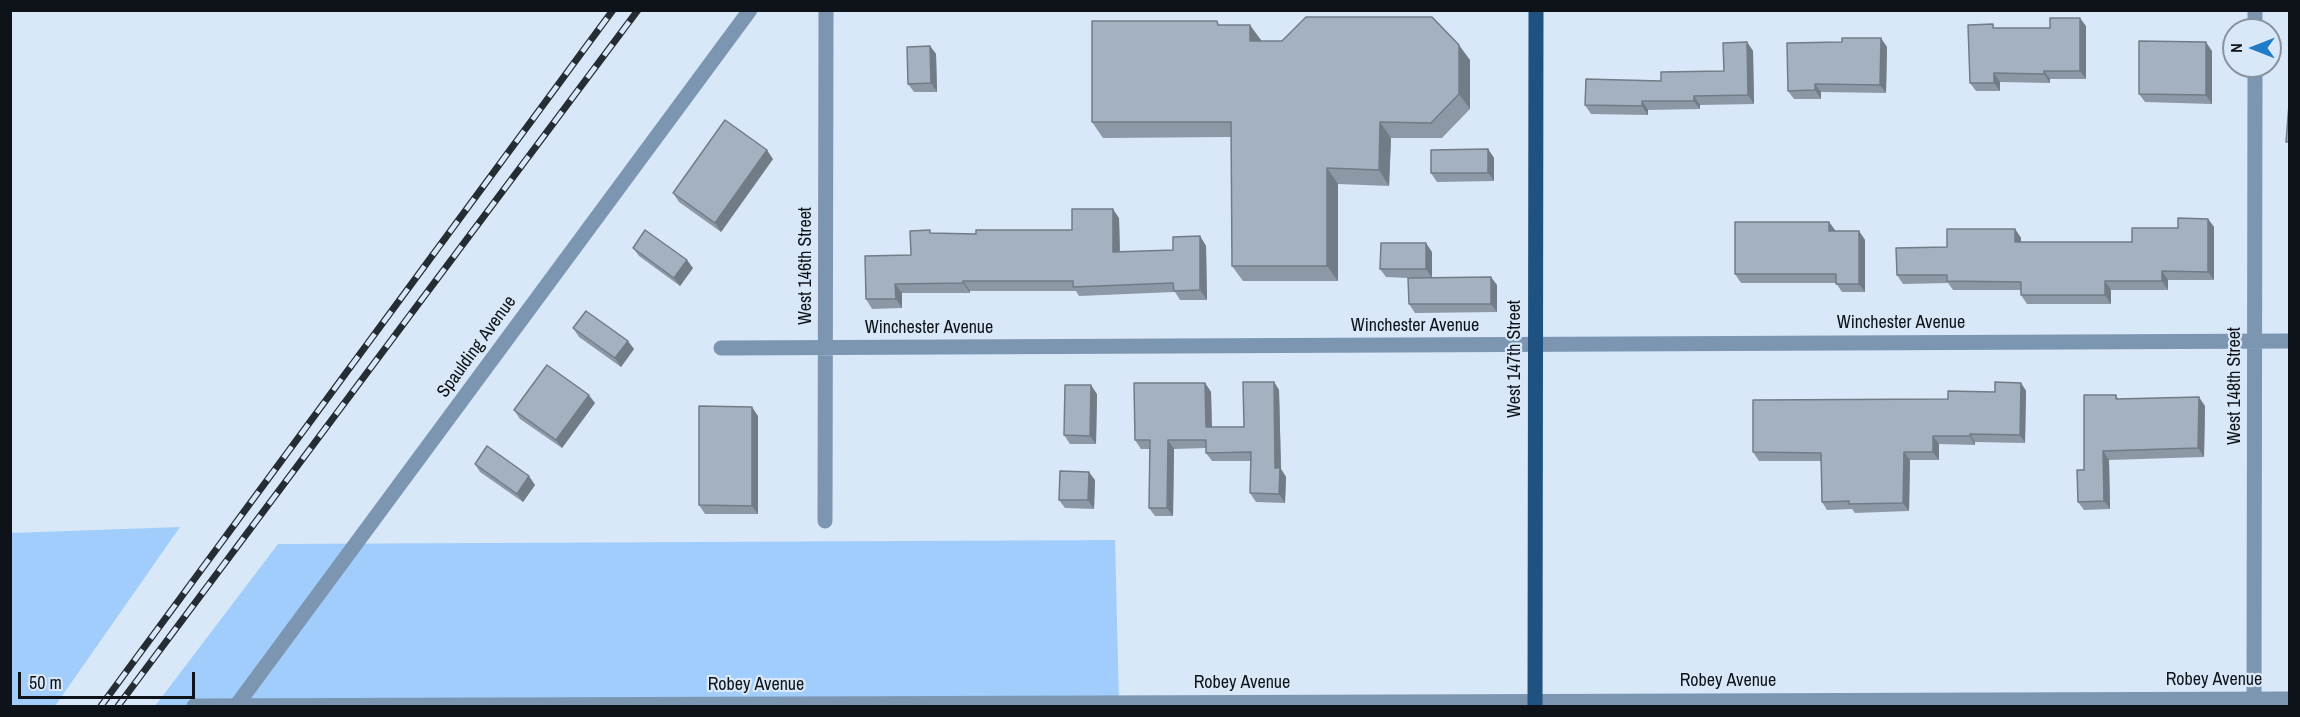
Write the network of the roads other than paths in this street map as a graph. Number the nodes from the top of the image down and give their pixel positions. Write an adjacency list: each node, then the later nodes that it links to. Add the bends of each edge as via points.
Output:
1 (750, 10): 16 (street, Spaulding Avenue)
2 (826, 10): 9 (street, West 146th Street)
3 (1536, 10): 7 (main road, West 147th Street)
4 (2255, 78): 5 (street, West 148th Street)
5 (2255, 341): 6 (street, Winchester Avenue); 7 (street, Winchester Avenue); 12 (street, West 148th Street)
6 (2289, 341)
7 (1534, 345): 9 (street, Winchester Avenue); 13 (main road, West 147th Street)
8 (721, 348): 9 (street, Winchester Avenue)
9 (825, 348): 10 (street, West 146th Street)
10 (825, 522)
11 (2289, 699): 12 (street, Robey Avenue)
12 (2254, 703): 13 (street, Robey Avenue)
13 (1535, 704): 14 (street, Robey Avenue)
14 (827, 705): 16 (street, Robey Avenue)
15 (194, 706): 16 (street, Robey Avenue)
16 (237, 706)

